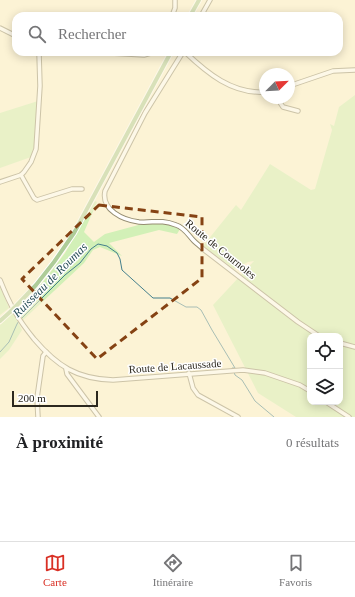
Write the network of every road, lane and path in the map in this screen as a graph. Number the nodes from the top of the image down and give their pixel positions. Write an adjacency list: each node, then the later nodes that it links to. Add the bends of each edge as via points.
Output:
1 (175, 0): 4 (street)
2 (198, 0): 5 (main road)
3 (210, 0): 6 (street)
4 (174, 12)
5 (192, 12)
6 (203, 12)
7 (0, 28): 8 (street)
8 (12, 34)
9 (38, 56): 18 (street, via 40,86 36,149 31,162)
10 (169, 56): 22 (main road, bridge, via 74,233 54,262)
11 (181, 56): 23 (street, Route de Cournoles, via 145,113 105,190 105,203 115,214 129,220 162,221 183,228 203,249)
12 (189, 56): 15 (street, via 217,79 246,91)
13 (355, 70): 14 (street, via 333,71)
14 (295, 84)
15 (259, 92)
16 (282, 104): 17 (street)
17 (298, 111)
18 (21, 175): 19 (street); 20 (street, via 37,200 72,189)
19 (0, 182)
20 (82, 189)
21 (0, 280): 26 (street, Route de Lacaussade, via 16,315)
22 (0, 321)
23 (314, 333)
24 (343, 344): 25 (street)
25 (355, 347)
26 (46, 352): 27 (street, Route de Lacaussade); 31 (street, via 43,356 37,398)
27 (66, 369): 28 (street, Route de Lacaussade, via 80,375 113,380); 32 (street, via 67,374)
28 (189, 373): 29 (street, Route de Lacaussade, via 243,370 279,378); 33 (street, via 198,395)
29 (307, 390)
30 (330, 405): 34 (street)
31 (38, 417)
32 (99, 417)
33 (238, 417)
34 (348, 417)

